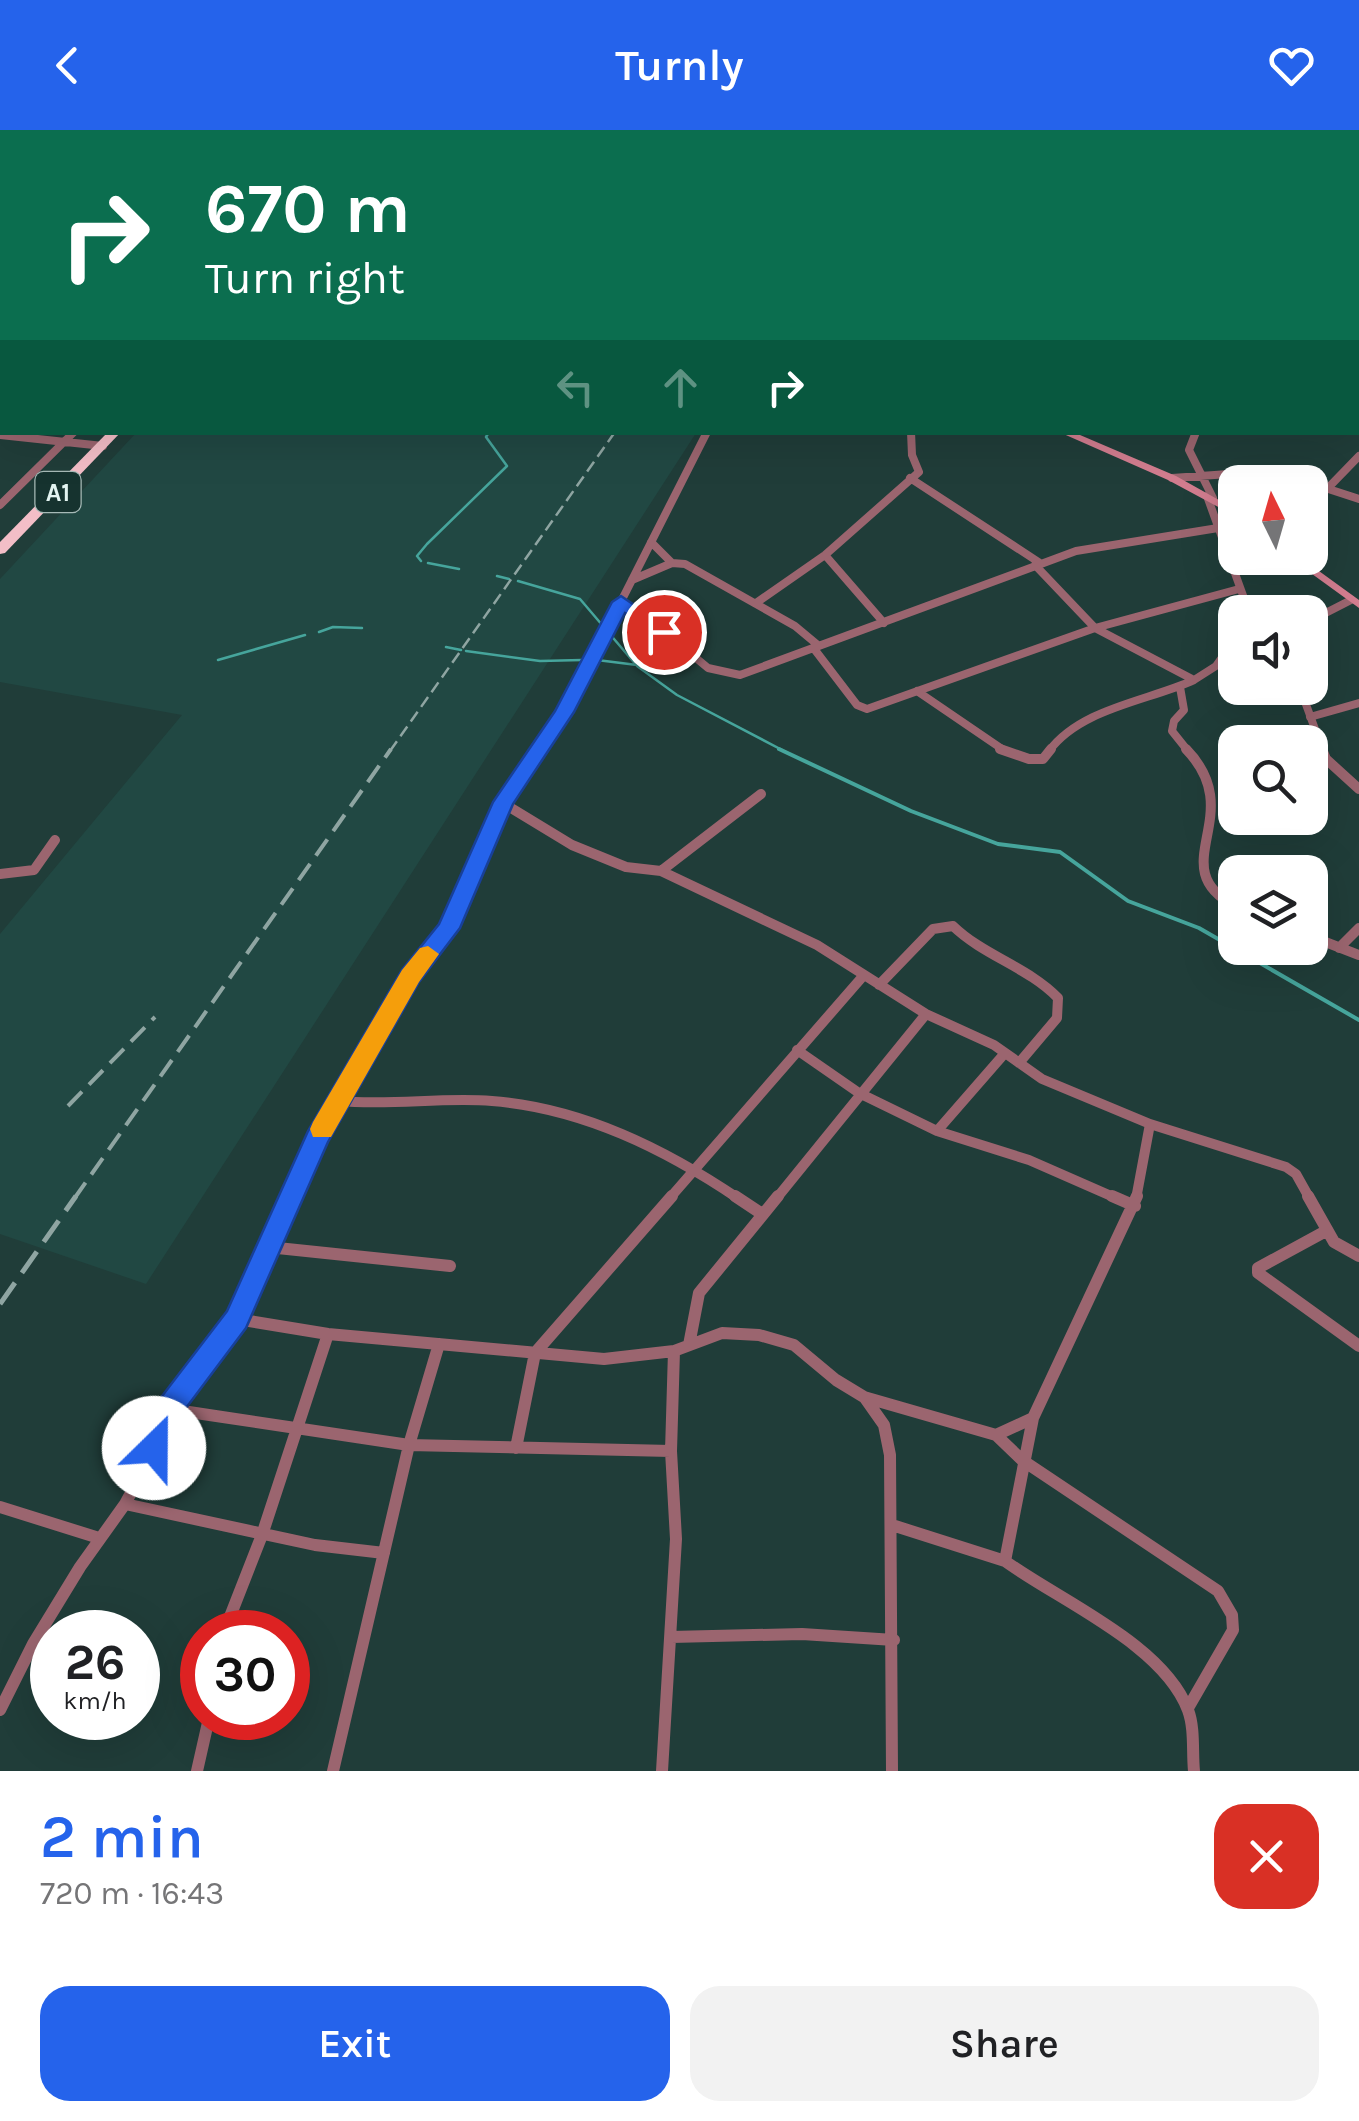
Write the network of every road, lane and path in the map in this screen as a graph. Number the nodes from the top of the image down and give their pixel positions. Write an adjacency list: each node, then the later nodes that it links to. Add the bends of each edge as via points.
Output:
1 (11, 435): 7 (street)
2 (72, 435): 7 (street)
3 (705, 435): 22 (street)
4 (911, 435): 12 (street, via 919,472)
5 (1071, 435): 13 (street)
6 (1195, 435): 10 (street, via 1190,450)
7 (67, 441): 8 (street); 19 (street)
8 (97, 441): 21 (highway, A1); 23 (highway, A1)
9 (1359, 456): 14 (street)
10 (1202, 473): 11 (street); 13 (street); 16 (street)
11 (1218, 473)
12 (910, 478): 24 (street); 26 (street)
13 (1172, 478): 16 (street)
14 (1328, 487)
15 (1328, 488): 17 (street)
16 (1210, 497): 18 (street); 20 (street)
17 (1359, 500)
18 (1218, 502)
19 (0, 505)
20 (1218, 528): 26 (street, via 1098,545)
21 (0, 534)
22 (651, 542): 25 (street); 29 (street)
23 (0, 550)
24 (825, 555): 34 (street); 36 (street)
25 (672, 564): 29 (street); 34 (street, via 685,564)
26 (1038, 564): 36 (street); 37 (street)
27 (1234, 575): 30 (street)
28 (1318, 575): 33 (street)
29 (632, 580): 32 (street)
30 (1239, 588): 31 (street); 37 (street)
31 (1242, 595)
32 (621, 602): 38 (street, via 717,673 746,674); 48 (street, via 564,712)
33 (1355, 602): 35 (street)
34 (756, 603): 38 (street)
35 (1328, 614)
36 (884, 624): 38 (street)
37 (1095, 628): 40 (street); 42 (street)
38 (817, 648): 42 (street, via 860,708)
39 (1218, 663): 40 (street)
40 (1194, 680): 41 (street)
41 (1180, 687): 42 (street, via 1088,721 1032,761 985,740); 52 (street, via 1184,710 1172,731 1212,790 1202,872 1204,885)
42 (916, 691)
43 (1359, 703): 45 (street)
44 (1306, 705): 45 (street)
45 (1310, 717): 46 (street, via 1329,764)
46 (1359, 788)
47 (761, 794): 50 (street)
48 (504, 802): 50 (street, via 572,845 626,867); 64 (street, via 449,928 410,976)
49 (55, 840): 51 (street, via 34,870)
50 (661, 871): 57 (street, via 817,945)
51 (0, 874)
52 (1218, 898)
53 (1359, 928): 55 (street)
54 (1328, 943): 55 (street)
55 (1339, 948): 56 (street)
56 (1359, 955)
57 (864, 976): 58 (street); 60 (street)
58 (879, 985): 59 (street); 62 (street, via 933,929 952,926 1058,998 1056,1018)
59 (926, 1014): 61 (street); 63 (street)
60 (797, 1050): 63 (street); 67 (street)
61 (1005, 1053): 62 (street); 66 (street)
62 (1020, 1063): 65 (street, via 1042,1079)
63 (860, 1093): 66 (street); 69 (street)
64 (339, 1101): 67 (street, via 532,1106 572,1115); 71 (street)
65 (1150, 1124): 68 (street); 70 (street, via 1291,1170)
66 (937, 1132): 68 (street, via 1029,1160)
67 (695, 1168): 69 (street); 80 (street)
68 (1135, 1206): 83 (street)
69 (762, 1214): 77 (street, via 699,1293)
70 (1326, 1231): 72 (street); 78 (street, via 1258,1273)
71 (268, 1247): 73 (street); 74 (street)
72 (1359, 1256)
73 (450, 1266)
74 (237, 1319): 75 (street); 82 (street)
75 (328, 1334): 76 (street); 84 (street)
76 (440, 1344): 80 (street); 86 (street)
77 (690, 1345): 79 (street); 81 (street, via 722,1333 794,1345)
78 (1359, 1346)
79 (674, 1351): 80 (street, via 604,1359); 88 (street)
80 (535, 1353): 87 (street)
81 (864, 1397): 85 (street); 92 (street, via 884,1426)
82 (169, 1409): 84 (street); 90 (street)
83 (1033, 1418): 85 (street); 89 (street)
84 (298, 1428): 86 (street); 93 (street)
85 (996, 1435): 89 (street)
86 (410, 1445): 87 (street); 95 (street)
87 (516, 1448): 88 (street)
88 (671, 1451): 98 (street)
89 (1022, 1460): 96 (street); 100 (street, via 1226,1602 1233,1630)
90 (126, 1504): 93 (street); 94 (street)
91 (0, 1507): 94 (street)
92 (892, 1525): 96 (street); 99 (street)
93 (262, 1535): 95 (street); 97 (street)
94 (99, 1538): 101 (street)
95 (384, 1552): 104 (street)
96 (1005, 1561): 100 (street, via 1089,1612 1172,1680)
97 (233, 1610)
98 (671, 1637): 99 (street); 105 (street)
99 (894, 1640): 106 (street)
100 (1188, 1708): 107 (street)
101 (0, 1710)
102 (204, 1740): 103 (street)
103 (197, 1771)
104 (333, 1771)
105 (662, 1771)
106 (892, 1771)
107 (1194, 1771)

